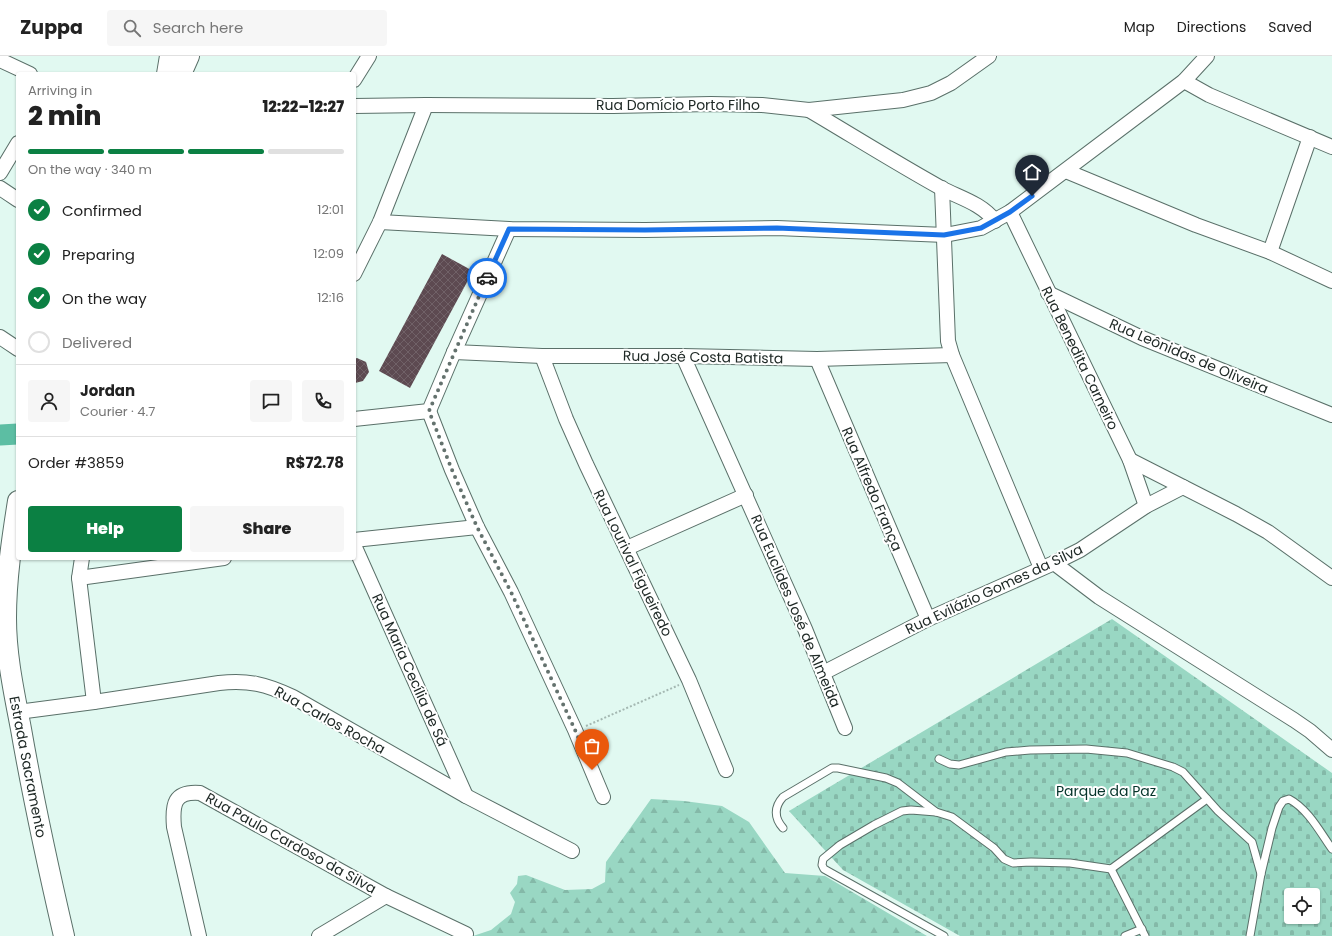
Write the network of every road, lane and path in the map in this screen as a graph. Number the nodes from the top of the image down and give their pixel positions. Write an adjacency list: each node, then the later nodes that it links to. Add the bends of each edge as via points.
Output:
1 (170, 56): 8 (main road)
2 (189, 56): 9 (main road)
3 (369, 56): 10 (street)
4 (989, 56): 14 (street, Rua Domício Porto Filho, via 931,94 903,100)
5 (1207, 56): 11 (street)
6 (0, 60): 7 (street)
7 (26, 72)
8 (167, 72)
9 (182, 72)
10 (356, 77)
11 (1184, 81): 15 (street, via 1208,95); 18 (street)
12 (426, 105): 13 (street, Rua Domício Porto Filho); 14 (street, Rua Domício Porto Filho, via 762,105); 25 (street)
13 (356, 106)
14 (809, 110): 21 (street)
15 (1310, 137): 17 (street); 28 (street)
16 (16, 146): 19 (street)
17 (1332, 147)
18 (1066, 171): 23 (street); 28 (street, via 1196,225)
19 (0, 173)
20 (0, 188): 22 (street)
21 (942, 188): 24 (street, via 982,208); 27 (street)
22 (16, 199)
23 (1010, 212): 24 (street); 31 (street, Rua Benedita Carneiro)
24 (995, 220): 27 (street, via 981,228)
25 (380, 222): 26 (street); 29 (street)
26 (509, 229): 27 (street, via 777,228); 34 (street)
27 (944, 235): 35 (street, via 947,330)
28 (1270, 252): 30 (street)
29 (356, 270)
30 (1332, 281)
31 (1048, 293): 40 (street, Rua Leônidas de Oliveira, via 1142,338); 42 (street, Rua Benedita Carneiro)
32 (0, 337): 33 (street)
33 (16, 348)
34 (454, 352): 36 (street, Rua José Costa Batista); 39 (street)
35 (952, 355): 38 (street, Rua José Costa Batista); 54 (street)
36 (542, 356): 37 (street, Rua José Costa Batista); 49 (street, Rua Lourival Figueiredo, via 569,426)
37 (683, 356): 38 (street, Rua José Costa Batista); 44 (street, Rua Euclides José de Almeida)
38 (817, 359): 57 (street, Rua Alfredo França)
39 (429, 411): 41 (street); 47 (street)
40 (1332, 415)
41 (356, 419)
42 (1130, 460): 43 (street); 45 (street, Rua Benedita Carneiro)
43 (1183, 487): 45 (street, Rua Evilázio Gomes da Silva); 56 (street, via 1268,532)
44 (746, 495): 49 (street); 58 (street, Rua Euclides José de Almeida)
45 (1146, 506): 53 (street, Rua Evilázio Gomes da Silva, via 1080,550)
46 (16, 516): 61 (main road, Estrada Sacramento, via 8,577 6,618 10,668)
47 (477, 527): 48 (street); 63 (street, via 511,592)
48 (356, 540)
49 (627, 548): 59 (street, Rua Lourival Figueiredo)
50 (356, 549): 67 (street, Rua Maria Cecília de Sá)
51 (82, 560): 55 (street)
52 (210, 560): 55 (street)
53 (1054, 563): 54 (street, Rua Evilázio Gomes da Silva); 64 (street, via 1099,597 1284,713)
54 (1041, 568): 57 (street, Rua Evilázio Gomes da Silva)
55 (80, 578): 60 (street)
56 (1332, 578)
57 (928, 619): 58 (street, Rua Evilázio Gomes da Silva)
58 (823, 673): 62 (street, Rua Euclides José de Almeida)
59 (689, 680): 63 (path); 66 (street, Rua Lourival Figueiredo)
60 (94, 702): 61 (street, Rua Carlos Rocha); 67 (street, Rua Carlos Rocha, via 234,681 256,683 293,697)
61 (18, 712): 79 (main road, Estrada Sacramento, via 46,861)
62 (845, 728)
63 (575, 730): 68 (street)
64 (1332, 750)
65 (939, 759): 69 (lane, via 959,765 1006,752 1030,750 1086,749 1127,753 1183,772)
66 (726, 770)
67 (466, 796): 73 (street, Rua Carlos Rocha)
68 (603, 797)
69 (1207, 799): 74 (lane); 75 (lane, via 1252,842)
70 (936, 812): 71 (lane, via 898,783 886,778 832,768 778,802 776,812 778,822); 74 (lane, via 962,823 1004,859 1013,862 1070,863); 82 (lane, via 902,811 840,845 823,859 822,865 824,870)
71 (783, 828)
72 (1332, 849): 75 (lane, via 1297,803 1289,799 1283,801 1272,828)
73 (572, 851)
74 (1112, 868): 77 (lane)
75 (1261, 874): 85 (lane)
76 (386, 896): 78 (street, Rua Paulo Cardoso da Silva); 80 (street, Rua Paulo Cardoso da Silva, via 200,793 185,793 178,797 175,803 174,827); 81 (street)
77 (1142, 929): 83 (lane); 84 (lane)
78 (466, 934)
79 (64, 936)
80 (199, 936)
81 (319, 936)
82 (944, 936)
83 (1125, 936)
84 (1146, 936)
85 (1250, 936)

